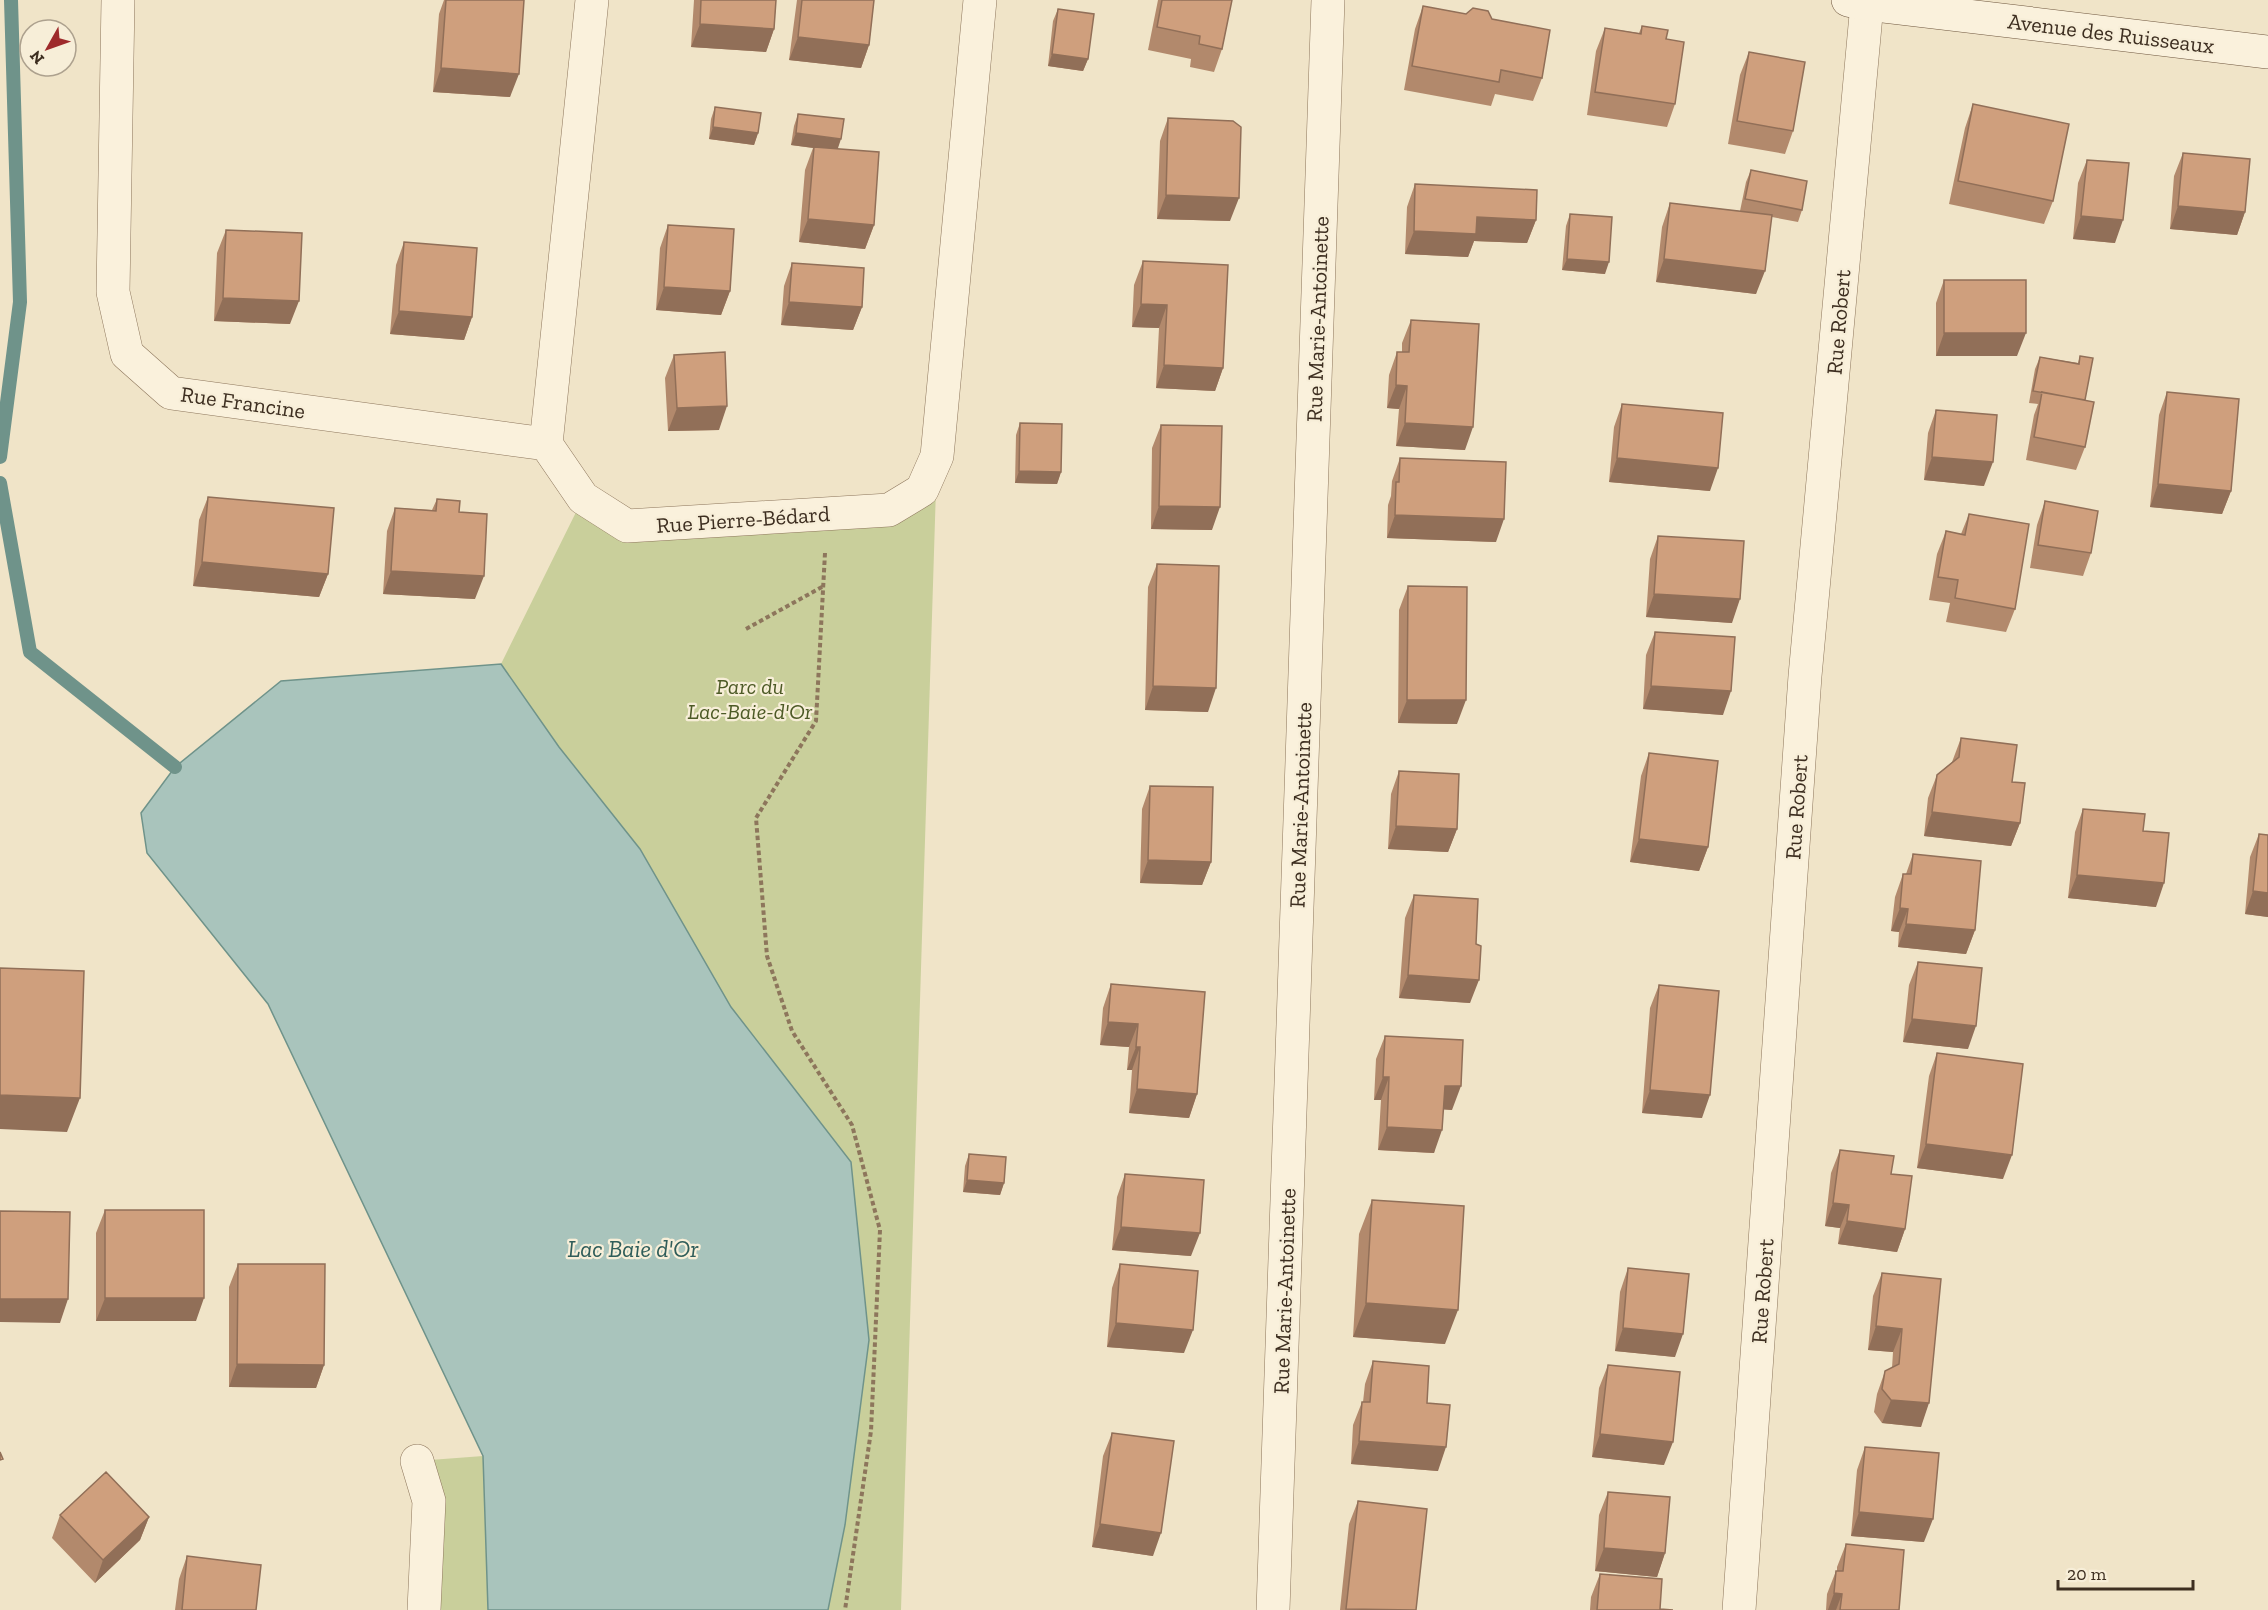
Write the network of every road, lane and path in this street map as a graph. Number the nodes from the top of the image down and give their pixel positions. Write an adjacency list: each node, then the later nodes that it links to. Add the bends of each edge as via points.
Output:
1 (118, 0): 7 (street, Rue Francine, via 113,292 127,354 171,393)
2 (592, 0): 7 (street)
3 (980, 0): 8 (street, Rue Pierre-Bédard, via 937,456 922,490 889,510)
4 (1328, 0): 14 (street, Rue Marie-Antoinette)
5 (1860, 1): 6 (street, Avenue des Ruisseaux); 15 (street, Rue Robert, via 1805,676)
6 (2268, 52)
7 (546, 444): 8 (street, Rue Pierre-Bédard, via 583,498 627,526)
8 (828, 514): 9 (path)
9 (823, 587): 10 (path); 13 (path, via 816,721 756,818 767,956 792,1031 852,1125 880,1230 871,1431)
10 (746, 629)
11 (417, 1461): 12 (street, via 429,1501)
12 (424, 1610)
13 (845, 1610)
14 (1273, 1610)
15 (1739, 1610)

